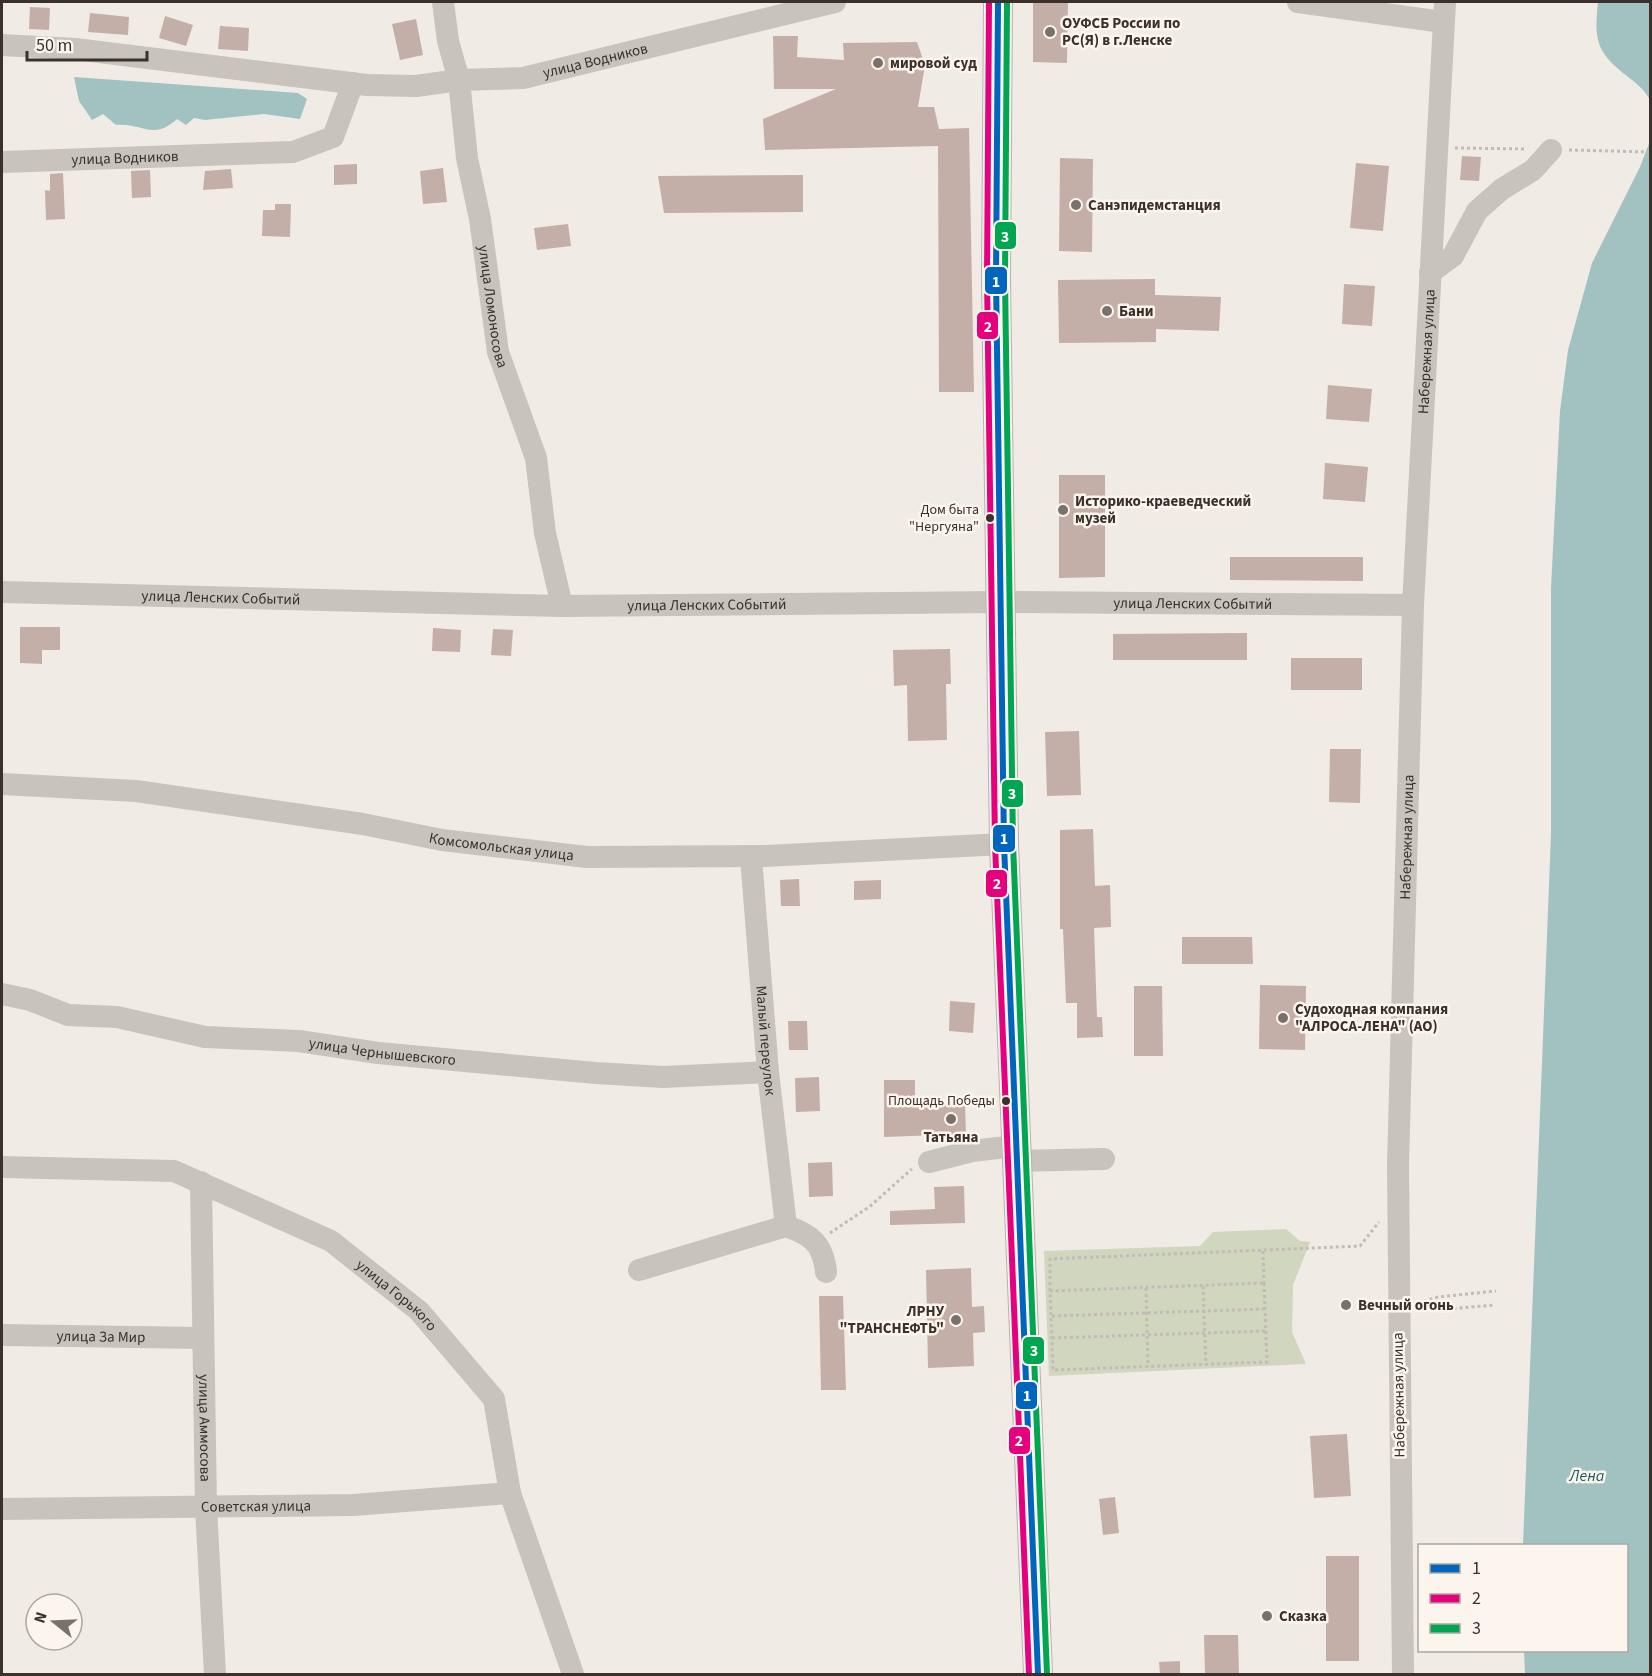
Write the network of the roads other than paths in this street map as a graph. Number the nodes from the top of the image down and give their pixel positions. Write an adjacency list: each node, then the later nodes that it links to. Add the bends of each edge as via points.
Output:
1 (443, 2): 7 (street, улица Ломоносова)
2 (835, 2): 7 (street, улица Водников, via 523,78)
3 (998, 2): 13 (main road)
4 (1298, 2): 5 (street)
5 (1444, 12): 11 (street, Набережная улица)
6 (2, 45): 8 (street, улица Водников, via 75,49)
7 (459, 80): 8 (street, улица Водников, via 416,86); 15 (street, улица Ломоносова, via 467,158 480,219 498,352 536,458 546,533)
8 (353, 83): 10 (street, улица Водников, via 333,137 293,152)
9 (1551, 150): 11 (street, via 1533,170 1477,211 1453,256)
10 (2, 162)
11 (1430, 273): 14 (street, Набережная улица)
12 (2, 592): 15 (street, улица Ленских Событий)
13 (1000, 602): 14 (street, улица Ленских Событий); 15 (street, улица Ленских Событий); 17 (main road)
14 (1413, 605): 37 (street, Набережная улица, via 1398,1217)
15 (562, 606)
16 (2, 784): 18 (street, Комсомольская улица, via 136,791 363,824 442,840 587,857)
17 (1004, 844): 18 (street, Комсомольская улица); 21 (main road)
18 (751, 857): 20 (street, Малый переулок)
19 (2, 994): 20 (street, улица Чернышевского, via 68,1015 117,1017 205,1037 299,1041 378,1053 596,1073 663,1077)
20 (768, 1072): 26 (street, Малый переулок)
21 (1015, 1154): 22 (street); 23 (street, via 972,1151); 36 (main road)
22 (1104, 1159)
23 (929, 1162)
24 (2, 1167): 25 (street, улица Горького, via 174,1171)
25 (201, 1182): 30 (street, улица Аммосова); 31 (street, улица Горького, via 331,1241 419,1311 494,1399)
26 (786, 1226): 27 (street); 28 (street, via 814,1239 824,1256)
27 (639, 1270)
28 (826, 1272)
29 (2, 1335): 30 (street, улица За Мир)
30 (202, 1338): 32 (street, улица Аммосова)
31 (510, 1493): 32 (street, Советская улица, via 353,1505); 35 (street, улица Горького)
32 (206, 1508): 33 (street, Советская улица); 34 (street, улица Аммосова)
33 (2, 1509)
34 (215, 1674)
35 (573, 1674)
36 (1038, 1674)
37 (1403, 1674)

